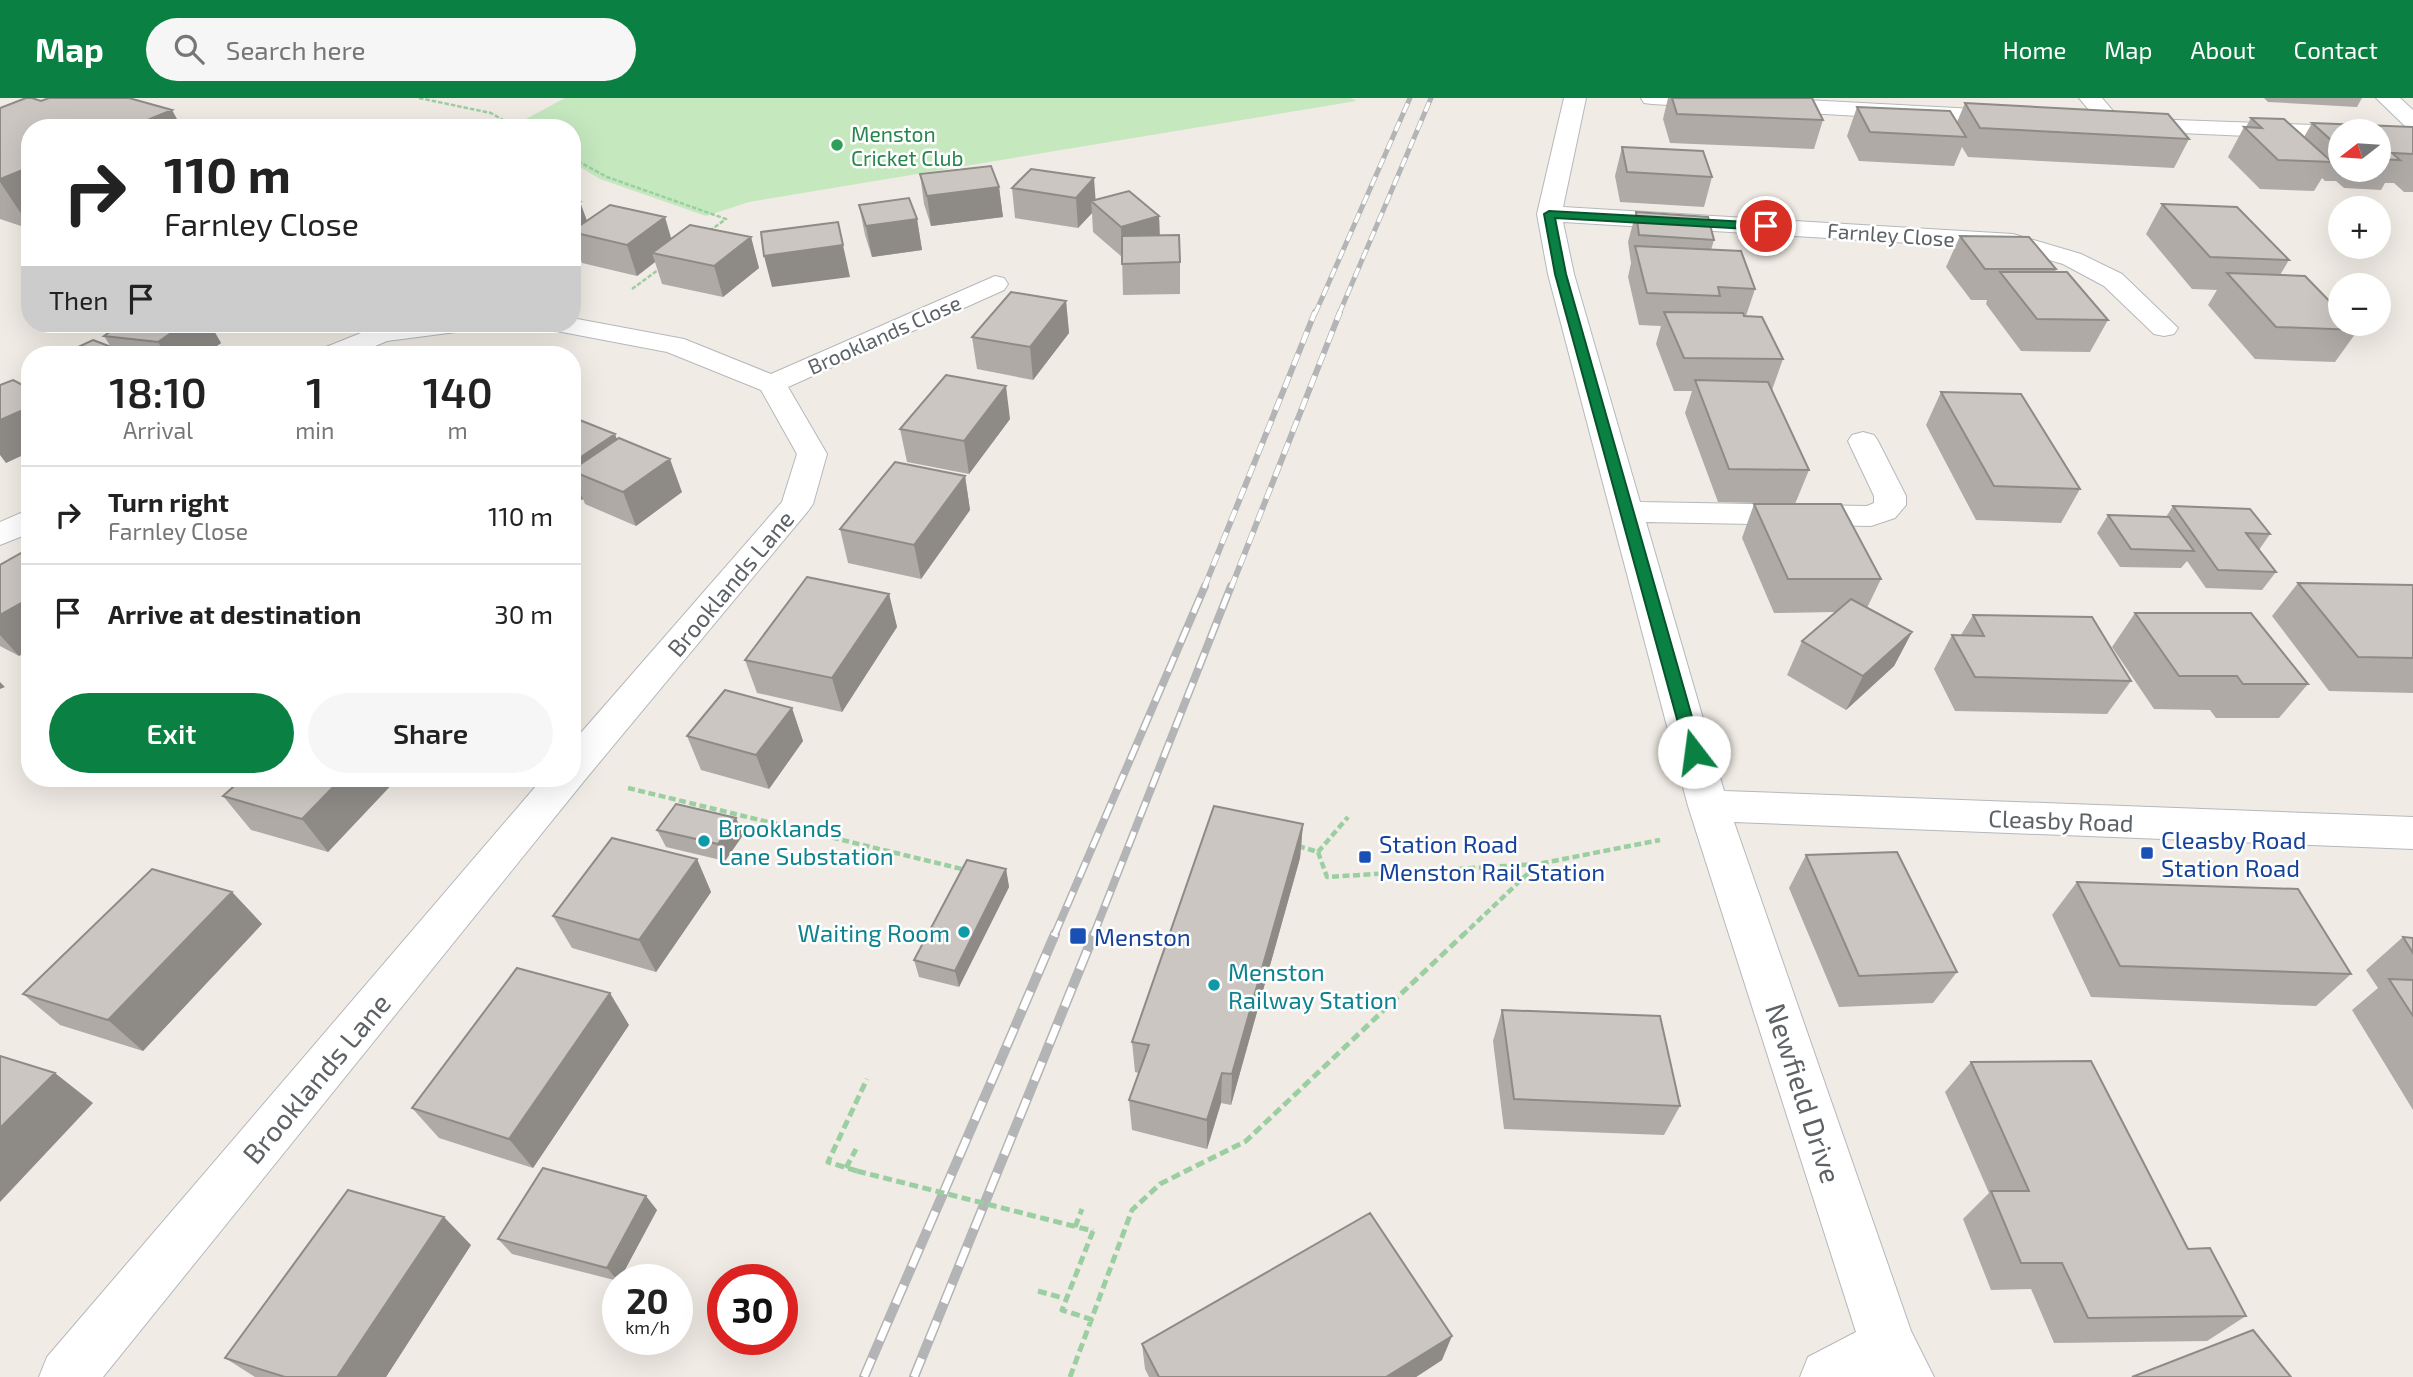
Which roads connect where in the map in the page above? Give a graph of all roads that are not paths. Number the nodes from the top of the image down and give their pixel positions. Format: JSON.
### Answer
{"nodes":[{"id":1,"x":1575,"y":98,"type":"edge"},
{"id":2,"x":1652,"y":98,"type":"edge"},
{"id":3,"x":2090,"y":98,"type":"edge"},
{"id":4,"x":2387,"y":98,"type":"edge"},
{"id":5,"x":2031,"y":119,"type":"edge"},
{"id":6,"x":2085,"y":121,"type":"edge"},
{"id":7,"x":2112,"y":123,"type":"junction"},
{"id":8,"x":2409,"y":131,"type":"edge"},
{"id":9,"x":2328,"y":132,"type":"edge"},
{"id":10,"x":1549,"y":214,"type":"junction"},
{"id":11,"x":995,"y":284,"type":"dead end"},
{"id":12,"x":581,"y":328,"type":"edge"},
{"id":13,"x":2164,"y":328,"type":"dead end"},
{"id":14,"x":372,"y":333,"type":"edge"},
{"id":15,"x":348,"y":346,"type":"edge"},
{"id":16,"x":772,"y":384,"type":"junction"},
{"id":17,"x":1863,"y":441,"type":"dead end"},
{"id":18,"x":1627,"y":512,"type":"junction"},
{"id":19,"x":21,"y":524,"type":"edge"},
{"id":20,"x":0,"y":535,"type":"edge"},
{"id":21,"x":581,"y":758,"type":"edge"},
{"id":22,"x":558,"y":787,"type":"edge"},
{"id":23,"x":1709,"y":806,"type":"junction"},
{"id":24,"x":2413,"y":833,"type":"edge"},
{"id":25,"x":1897,"y":1361,"type":"edge"},
{"id":26,"x":67,"y":1377,"type":"edge"},
{"id":27,"x":1828,"y":1377,"type":"edge"}],
"edges":[{"from":1,"to":10,"type":"street"},
{"from":2,"to":5,"type":"street"},
{"from":3,"to":7,"type":"street"},
{"from":4,"to":8,"type":"street"},
{"from":6,"to":7,"type":"street"},
{"from":7,"to":9,"type":"street"},
{"from":10,"to":13,"type":"street","name":"Farnley Close"},
{"from":10,"to":18,"type":"street","name":"Newfield Drive"},
{"from":11,"to":16,"type":"street","name":"Brooklands Close"},
{"from":12,"to":16,"type":"street"},
{"from":14,"to":15,"type":"street"},
{"from":16,"to":21,"type":"street","name":"Brooklands Lane"},
{"from":17,"to":18,"type":"street"},
{"from":18,"to":23,"type":"street","name":"Newfield Drive"},
{"from":19,"to":20,"type":"street"},
{"from":22,"to":26,"type":"street","name":"Brooklands Lane"},
{"from":23,"to":24,"type":"street","name":"Cleasby Road"},
{"from":23,"to":25,"type":"street","name":"Newfield Drive"},
{"from":25,"to":27,"type":"street"}]}
